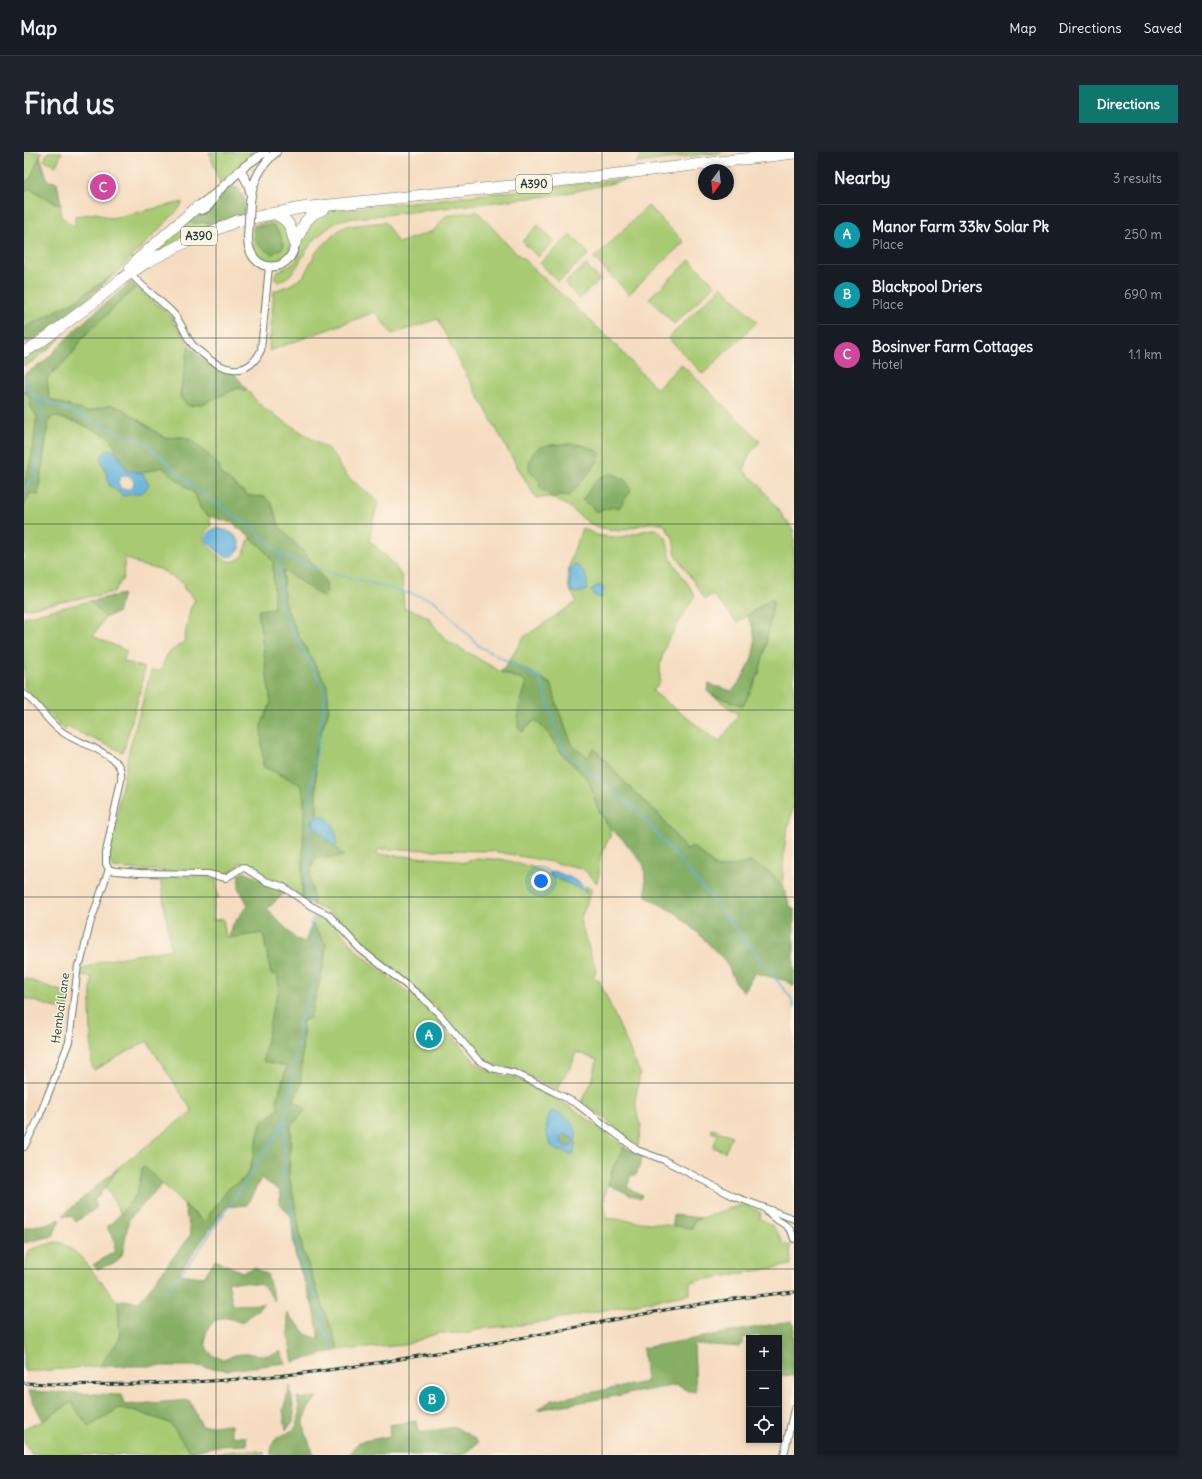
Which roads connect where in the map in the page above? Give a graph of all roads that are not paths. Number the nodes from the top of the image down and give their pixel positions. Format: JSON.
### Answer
{"nodes":[{"id":1,"x":265,"y":152,"type":"edge"},
{"id":2,"x":276,"y":152,"type":"edge"},
{"id":3,"x":794,"y":153,"type":"edge"},
{"id":4,"x":241,"y":171,"type":"junction"},
{"id":5,"x":253,"y":182,"type":"junction"},
{"id":6,"x":331,"y":205,"type":"junction"},
{"id":7,"x":197,"y":207,"type":"joint"},
{"id":8,"x":273,"y":213,"type":"junction"},
{"id":9,"x":295,"y":243,"type":"junction"},
{"id":10,"x":269,"y":266,"type":"junction"},
{"id":11,"x":130,"y":273,"type":"junction"},
{"id":12,"x":24,"y":352,"type":"edge"},
{"id":13,"x":24,"y":694,"type":"edge"},
{"id":14,"x":109,"y":869,"type":"junction"},
{"id":15,"x":24,"y":1147,"type":"edge"},
{"id":16,"x":765,"y":1208,"type":"junction"},
{"id":17,"x":794,"y":1219,"type":"edge"},
{"id":18,"x":794,"y":1239,"type":"edge"},
{"id":19,"x":794,"y":1409,"type":"edge"},
{"id":20,"x":784,"y":1455,"type":"edge"}],
"edges":[{"from":1,"to":4,"type":"street"},
{"from":2,"to":5,"type":"street"},
{"from":3,"to":6,"type":"highway","number":"A390"},
{"from":4,"to":5,"type":"street"},
{"from":4,"to":7,"type":"street"},
{"from":5,"to":10,"type":"street","bridge":true},
{"from":6,"to":8,"type":"highway","number":"A390"},
{"from":6,"to":9,"type":"highway"},
{"from":7,"to":11,"type":"highway"},
{"from":8,"to":9,"type":"highway"},
{"from":8,"to":11,"type":"highway","number":"A390"},
{"from":9,"to":10,"type":"street"},
{"from":10,"to":11,"type":"street"},
{"from":11,"to":12,"type":"highway","number":"A390"},
{"from":13,"to":14,"type":"street"},
{"from":14,"to":15,"type":"street","name":"Hembal Lane"},
{"from":14,"to":16,"type":"street"},
{"from":16,"to":17,"type":"street"},
{"from":16,"to":18,"type":"street"},
{"from":19,"to":20,"type":"street"}]}
